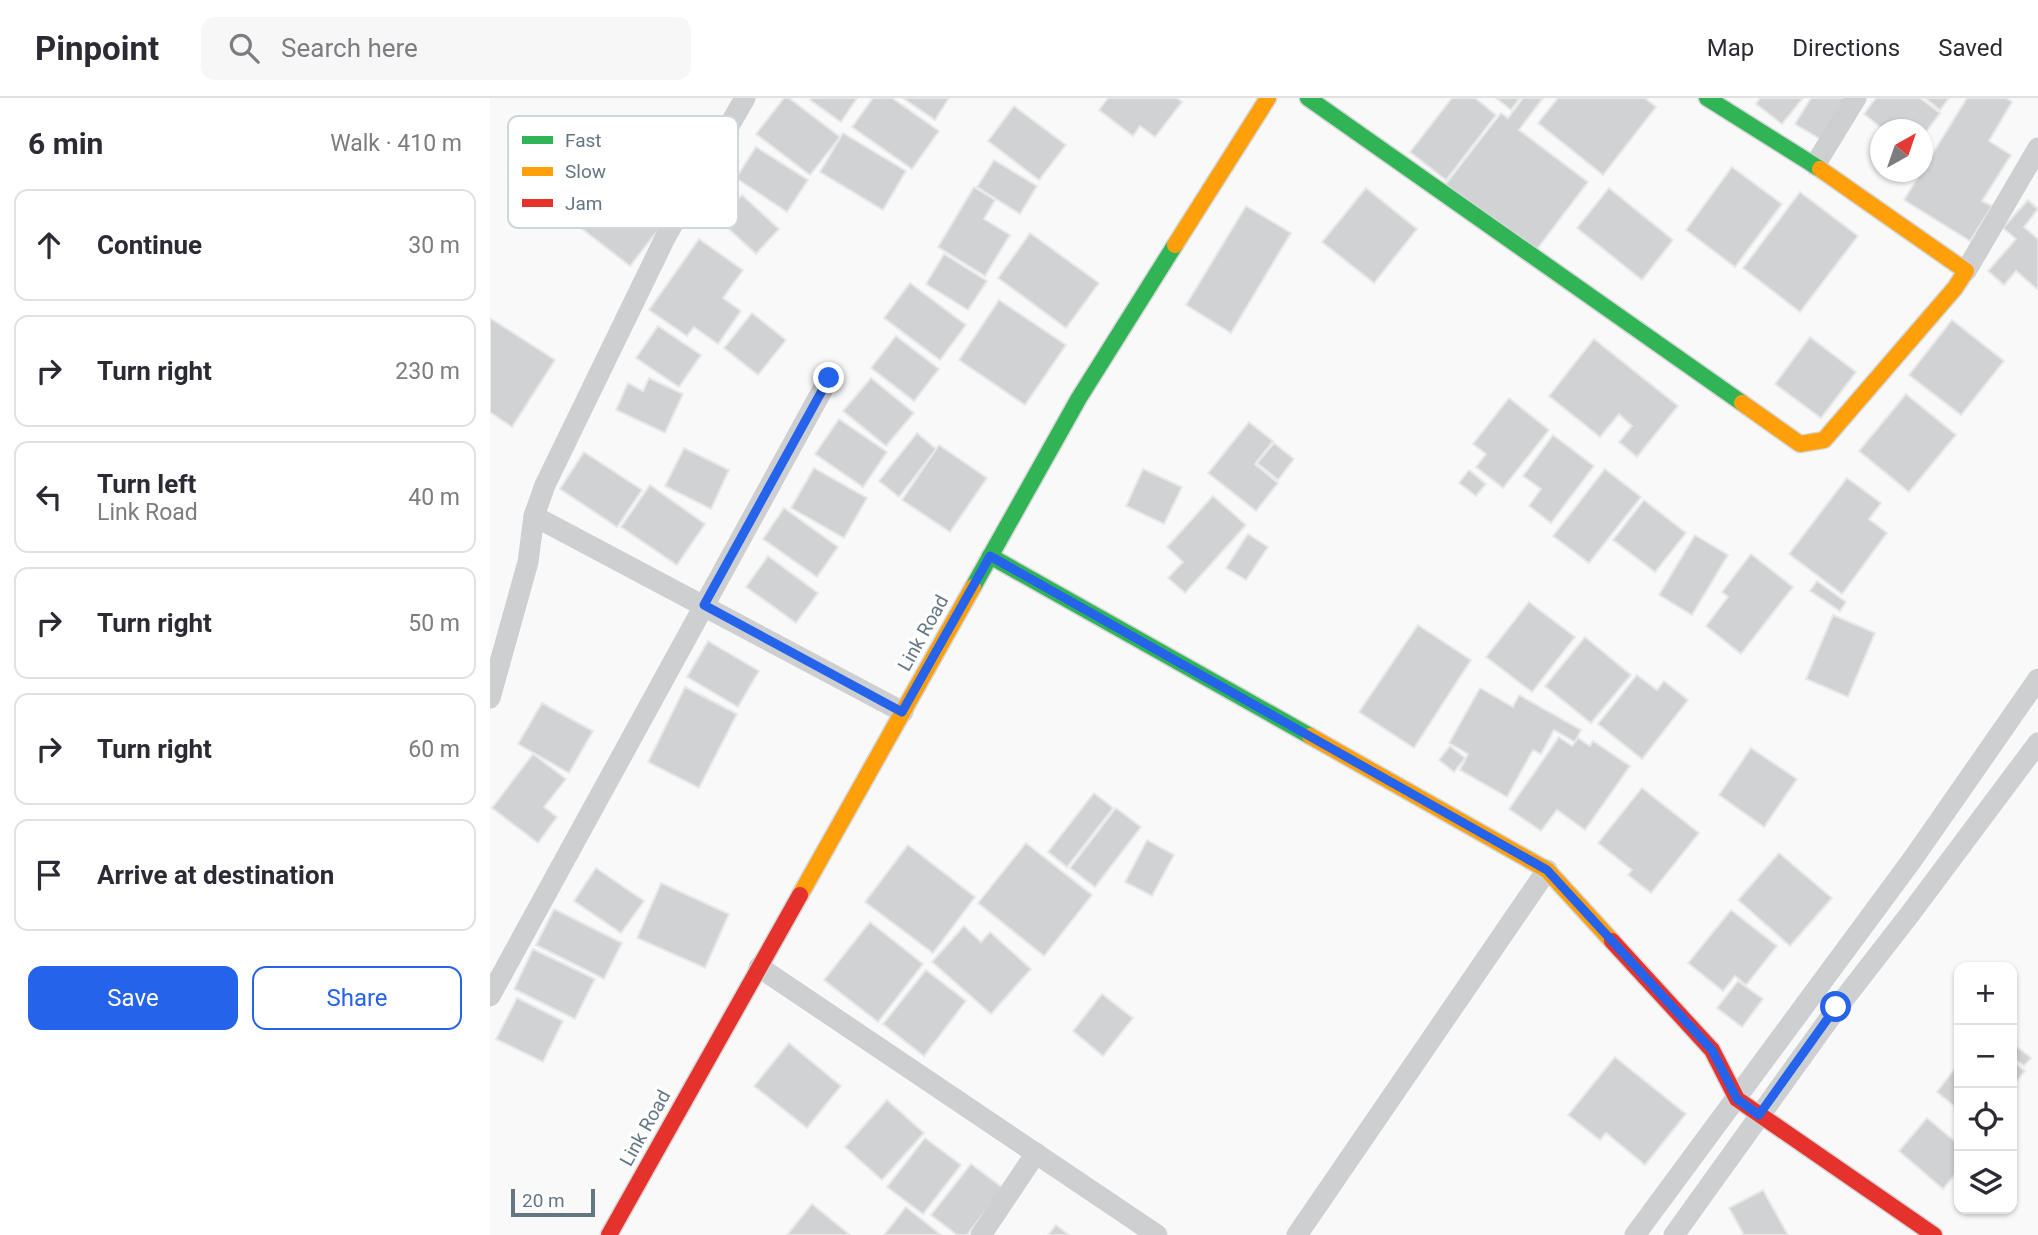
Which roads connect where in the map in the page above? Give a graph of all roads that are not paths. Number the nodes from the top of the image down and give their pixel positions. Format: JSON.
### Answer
{"nodes":[{"id":1,"x":745,"y":98,"type":"edge"},
{"id":2,"x":1268,"y":98,"type":"edge"},
{"id":3,"x":1308,"y":98,"type":"edge"},
{"id":4,"x":1707,"y":98,"type":"edge"},
{"id":5,"x":1856,"y":98,"type":"edge"},
{"id":6,"x":735,"y":116,"type":"edge"},
{"id":7,"x":2038,"y":148,"type":"edge"},
{"id":8,"x":1815,"y":165,"type":"junction"},
{"id":9,"x":671,"y":228,"type":"edge"},
{"id":10,"x":1966,"y":271,"type":"junction"},
{"id":11,"x":829,"y":378,"type":"dead end"},
{"id":12,"x":534,"y":516,"type":"junction"},
{"id":13,"x":990,"y":556,"type":"junction"},
{"id":14,"x":704,"y":605,"type":"junction"},
{"id":15,"x":2038,"y":679,"type":"edge"},
{"id":16,"x":490,"y":698,"type":"edge"},
{"id":17,"x":902,"y":712,"type":"junction"},
{"id":18,"x":2038,"y":743,"type":"edge"},
{"id":19,"x":1547,"y":870,"type":"junction"},
{"id":20,"x":759,"y":967,"type":"junction"},
{"id":21,"x":490,"y":996,"type":"edge"},
{"id":22,"x":1737,"y":1099,"type":"junction"},
{"id":23,"x":1759,"y":1115,"type":"junction"},
{"id":24,"x":1036,"y":1153,"type":"junction"},
{"id":25,"x":609,"y":1235,"type":"edge"},
{"id":26,"x":981,"y":1235,"type":"edge"},
{"id":27,"x":1157,"y":1235,"type":"edge"},
{"id":28,"x":1297,"y":1235,"type":"edge"},
{"id":29,"x":1635,"y":1235,"type":"edge"},
{"id":30,"x":1674,"y":1235,"type":"edge"},
{"id":31,"x":1934,"y":1235,"type":"edge"}],
"edges":[{"from":1,"to":6,"type":"street"},
{"from":2,"to":13,"type":"street","name":"Link Road"},
{"from":3,"to":10,"type":"street"},
{"from":4,"to":8,"type":"street"},
{"from":5,"to":8,"type":"street"},
{"from":7,"to":10,"type":"street"},
{"from":8,"to":10,"type":"street"},
{"from":9,"to":12,"type":"street"},
{"from":11,"to":14,"type":"street"},
{"from":12,"to":14,"type":"street"},
{"from":12,"to":16,"type":"street"},
{"from":13,"to":17,"type":"street","name":"Link Road"},
{"from":13,"to":19,"type":"street"},
{"from":14,"to":17,"type":"street"},
{"from":14,"to":21,"type":"street"},
{"from":15,"to":22,"type":"street"},
{"from":17,"to":20,"type":"street","name":"Link Road"},
{"from":18,"to":23,"type":"street"},
{"from":19,"to":22,"type":"street"},
{"from":19,"to":28,"type":"street"},
{"from":20,"to":24,"type":"street"},
{"from":20,"to":25,"type":"street","name":"Link Road"},
{"from":22,"to":23,"type":"street"},
{"from":22,"to":29,"type":"street"},
{"from":23,"to":30,"type":"street"},
{"from":23,"to":31,"type":"street"},
{"from":24,"to":26,"type":"street"},
{"from":24,"to":27,"type":"street"}]}
